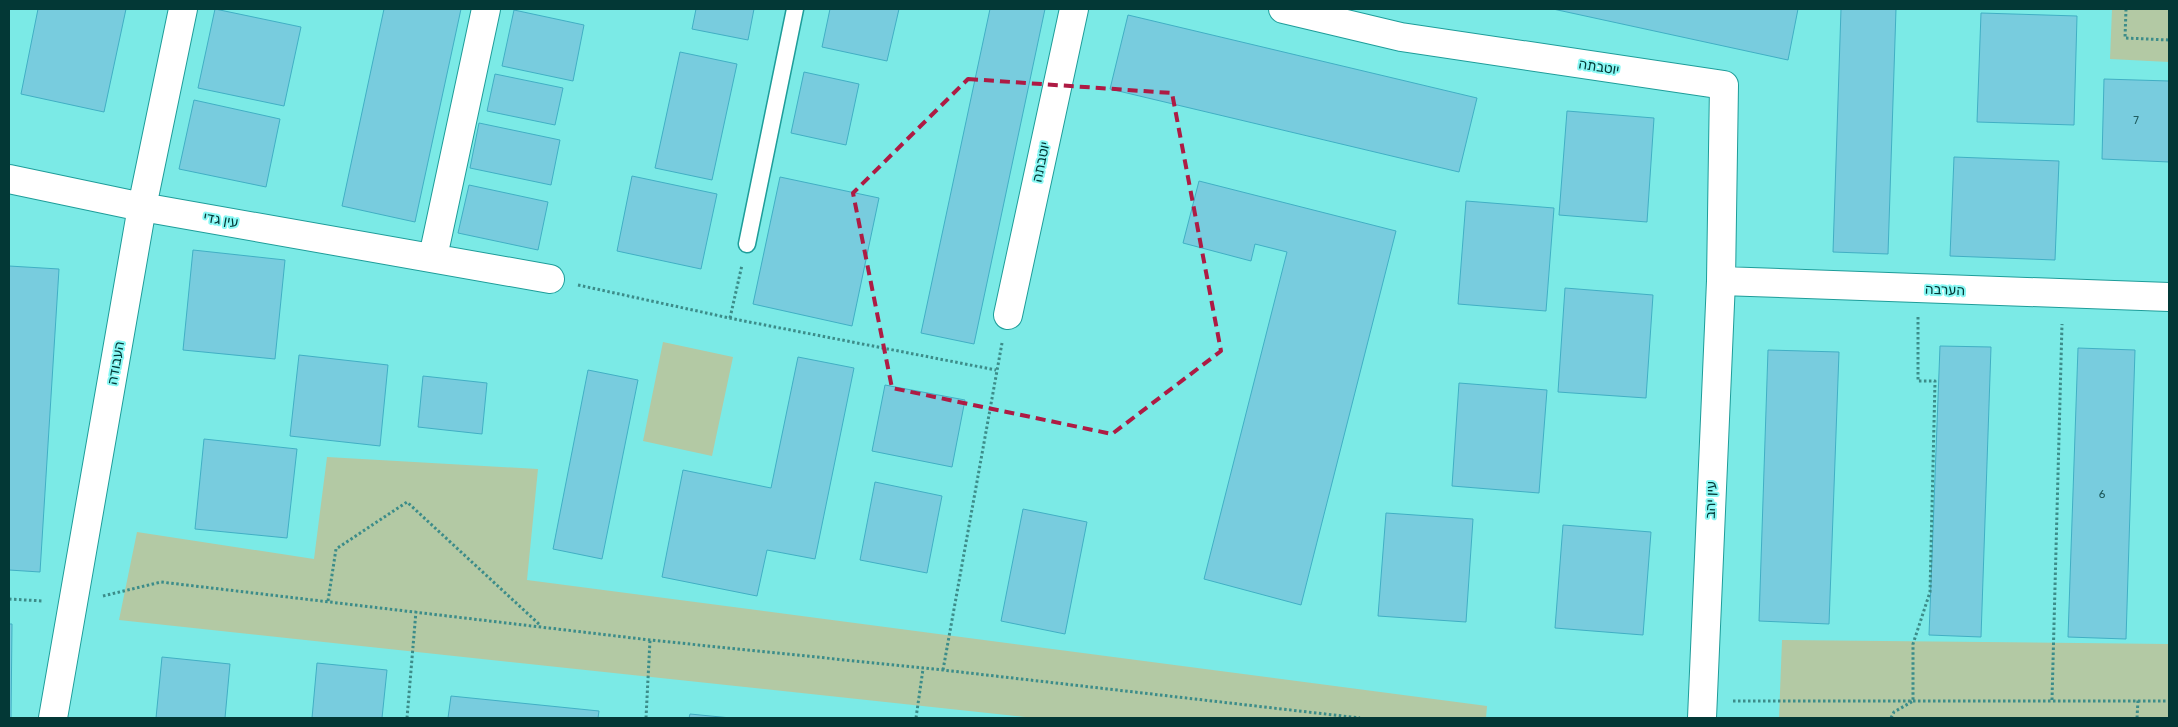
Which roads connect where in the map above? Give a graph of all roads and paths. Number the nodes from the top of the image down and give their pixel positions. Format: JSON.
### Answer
{"nodes":[{"id":1,"x":183,"y":9,"type":"edge"},
{"id":2,"x":486,"y":9,"type":"edge"},
{"id":3,"x":795,"y":9,"type":"edge"},
{"id":4,"x":1074,"y":9,"type":"edge"},
{"id":5,"x":1283,"y":9,"type":"edge"},
{"id":6,"x":2126,"y":9,"type":"edge"},
{"id":7,"x":2169,"y":40,"type":"edge"},
{"id":8,"x":9,"y":179,"type":"edge"},
{"id":9,"x":142,"y":207,"type":"junction"},
{"id":10,"x":747,"y":244,"type":"joint"},
{"id":11,"x":434,"y":257,"type":"junction"},
{"id":12,"x":550,"y":279,"type":"joint"},
{"id":13,"x":1721,"y":281,"type":"junction"},
{"id":14,"x":1918,"y":289,"type":"junction"},
{"id":15,"x":2063,"y":294,"type":"junction"},
{"id":16,"x":2169,"y":297,"type":"edge"},
{"id":17,"x":1008,"y":315,"type":"joint"},
{"id":18,"x":730,"y":318,"type":"junction"},
{"id":19,"x":996,"y":370,"type":"junction"},
{"id":20,"x":9,"y":599,"type":"edge"},
{"id":21,"x":328,"y":601,"type":"junction"},
{"id":22,"x":75,"y":603,"type":"junction"},
{"id":23,"x":416,"y":611,"type":"junction"},
{"id":24,"x":541,"y":625,"type":"junction"},
{"id":25,"x":650,"y":640,"type":"junction"},
{"id":26,"x":923,"y":669,"type":"junction"},
{"id":27,"x":943,"y":670,"type":"junction"},
{"id":28,"x":2052,"y":700,"type":"junction"},
{"id":29,"x":2138,"y":700,"type":"junction"},
{"id":30,"x":1913,"y":701,"type":"junction"},
{"id":31,"x":2169,"y":701,"type":"edge"},
{"id":32,"x":1702,"y":710,"type":"edge"},
{"id":33,"x":54,"y":718,"type":"edge"},
{"id":34,"x":407,"y":718,"type":"edge"},
{"id":35,"x":646,"y":718,"type":"edge"},
{"id":36,"x":916,"y":718,"type":"edge"},
{"id":37,"x":1360,"y":718,"type":"edge"},
{"id":38,"x":1891,"y":718,"type":"edge"},
{"id":39,"x":2137,"y":718,"type":"edge"}],
"edges":[{"from":1,"to":9,"type":"street","name":"העבודה"},
{"from":2,"to":11,"type":"street"},
{"from":3,"to":10,"type":"lane"},
{"from":4,"to":17,"type":"street","name":"יוטבתה"},
{"from":5,"to":13,"type":"street","name":"יוטבתה"},
{"from":6,"to":7,"type":"path"},
{"from":8,"to":9,"type":"street","name":"עין גדי"},
{"from":9,"to":11,"type":"street","name":"עין גדי"},
{"from":9,"to":22,"type":"street","name":"העבודה"},
{"from":10,"to":18,"type":"path"},
{"from":11,"to":12,"type":"street","name":"עין גדי"},
{"from":12,"to":18,"type":"path"},
{"from":13,"to":14,"type":"street","name":"הערבה"},
{"from":13,"to":32,"type":"street","name":"עין יהב"},
{"from":14,"to":15,"type":"street","name":"הערבה"},
{"from":14,"to":30,"type":"path"},
{"from":15,"to":16,"type":"street","name":"הערבה"},
{"from":15,"to":28,"type":"path"},
{"from":17,"to":19,"type":"path"},
{"from":18,"to":19,"type":"path"},
{"from":19,"to":27,"type":"path"},
{"from":20,"to":22,"type":"path"},
{"from":21,"to":22,"type":"path"},
{"from":21,"to":23,"type":"path"},
{"from":21,"to":24,"type":"path"},
{"from":22,"to":33,"type":"street","name":"העבודה"},
{"from":23,"to":24,"type":"path"},
{"from":23,"to":34,"type":"path"},
{"from":24,"to":25,"type":"path"},
{"from":25,"to":26,"type":"path"},
{"from":25,"to":35,"type":"path"},
{"from":26,"to":27,"type":"path"},
{"from":26,"to":36,"type":"path"},
{"from":27,"to":37,"type":"path"},
{"from":28,"to":29,"type":"path"},
{"from":28,"to":30,"type":"path"},
{"from":29,"to":31,"type":"path"},
{"from":29,"to":39,"type":"path"},
{"from":30,"to":32,"type":"path"},
{"from":30,"to":38,"type":"path"}]}
